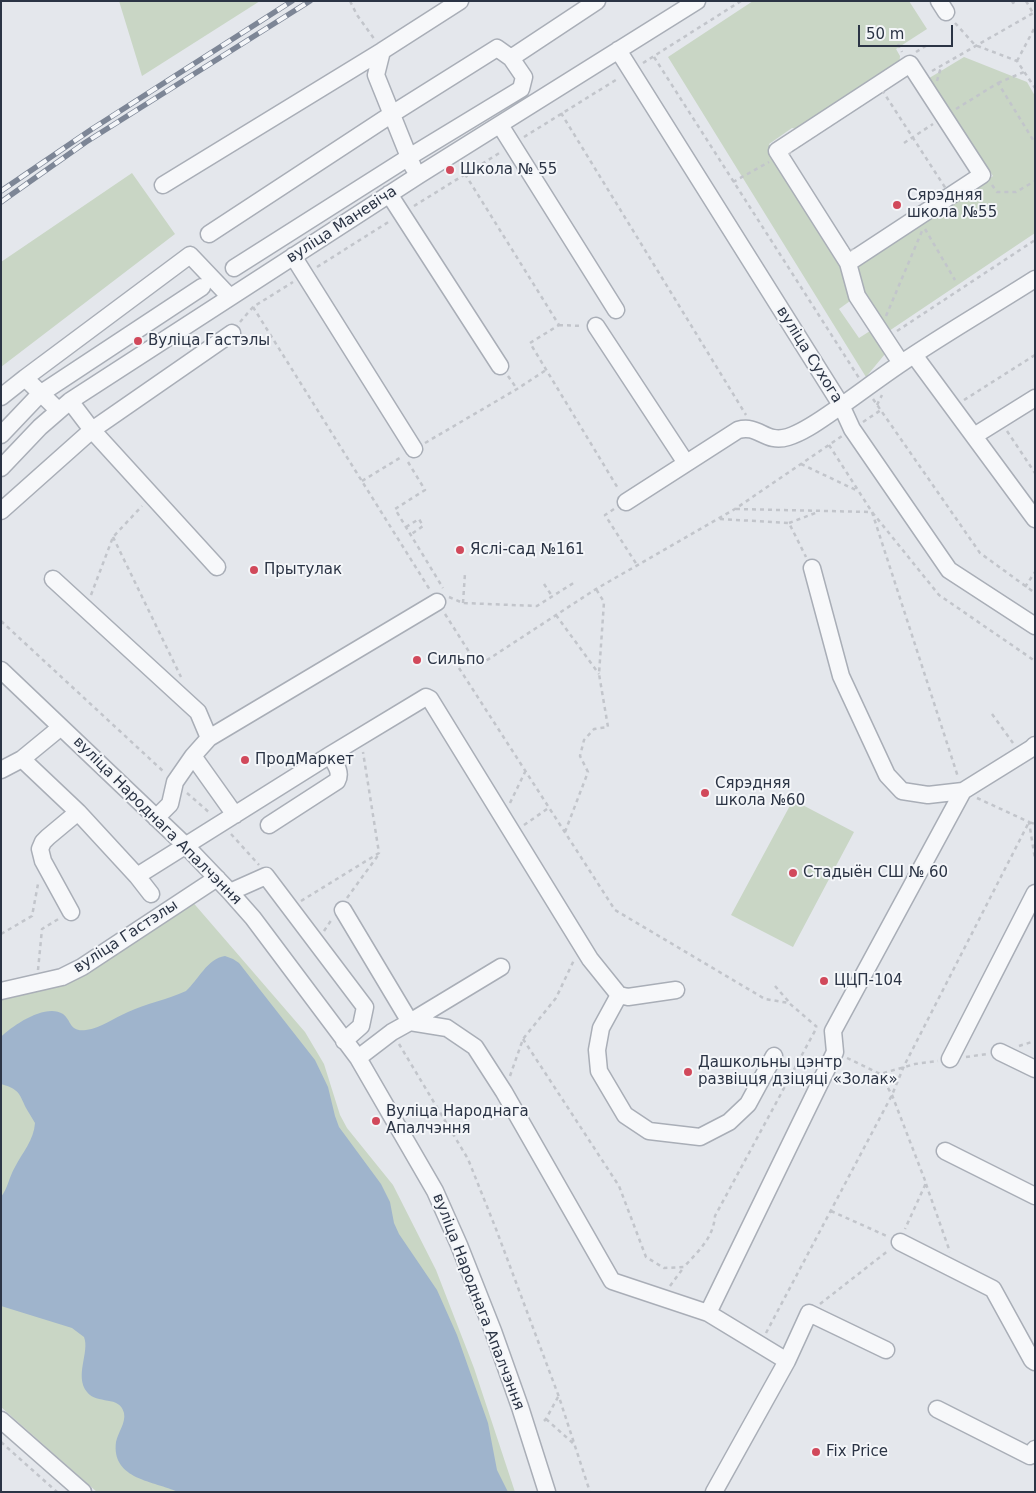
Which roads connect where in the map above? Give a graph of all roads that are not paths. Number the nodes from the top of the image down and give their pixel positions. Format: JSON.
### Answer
{"nodes":[{"id":1,"x":460,"y":1,"type":"edge"},
{"id":2,"x":597,"y":1,"type":"edge"},
{"id":3,"x":697,"y":1,"type":"edge"},
{"id":4,"x":618,"y":50,"type":"junction"},
{"id":5,"x":382,"y":51,"type":"junction"},
{"id":6,"x":511,"y":58,"type":"junction"},
{"id":7,"x":353,"y":68,"type":"junction"},
{"id":8,"x":376,"y":75,"type":"junction"},
{"id":9,"x":392,"y":114,"type":"junction"},
{"id":10,"x":500,"y":125,"type":"junction"},
{"id":11,"x":408,"y":157,"type":"junction"},
{"id":12,"x":419,"y":175,"type":"junction"},
{"id":13,"x":163,"y":185,"type":"dead end"},
{"id":14,"x":389,"y":194,"type":"junction"},
{"id":15,"x":209,"y":234,"type":"dead end"},
{"id":16,"x":293,"y":256,"type":"junction"},
{"id":17,"x":848,"y":262,"type":"junction"},
{"id":18,"x":234,"y":268,"type":"dead end"},
{"id":19,"x":1035,"y":279,"type":"edge"},
{"id":20,"x":202,"y":287,"type":"dead end"},
{"id":21,"x":230,"y":297,"type":"junction"},
{"id":22,"x":616,"y":310,"type":"dead end"},
{"id":23,"x":596,"y":326,"type":"road end"},
{"id":24,"x":232,"y":332,"type":"road end"},
{"id":25,"x":908,"y":359,"type":"junction"},
{"id":26,"x":500,"y":366,"type":"dead end"},
{"id":27,"x":25,"y":378,"type":"junction"},
{"id":28,"x":40,"y":394,"type":"junction"},
{"id":29,"x":1,"y":397,"type":"edge"},
{"id":30,"x":1035,"y":398,"type":"edge"},
{"id":31,"x":64,"y":406,"type":"junction"},
{"id":32,"x":841,"y":406,"type":"junction"},
{"id":33,"x":92,"y":430,"type":"junction"},
{"id":34,"x":1,"y":435,"type":"edge"},
{"id":35,"x":974,"y":436,"type":"junction"},
{"id":36,"x":411,"y":456,"type":"road end"},
{"id":37,"x":686,"y":463,"type":"junction"},
{"id":38,"x":1,"y":468,"type":"edge"},
{"id":39,"x":626,"y":502,"type":"road end"},
{"id":40,"x":1,"y":512,"type":"edge"},
{"id":41,"x":1035,"y":519,"type":"edge"},
{"id":42,"x":217,"y":567,"type":"dead end"},
{"id":43,"x":812,"y":568,"type":"road end"},
{"id":44,"x":53,"y":579,"type":"dead end"},
{"id":45,"x":443,"y":595,"type":"road end"},
{"id":46,"x":1035,"y":626,"type":"edge"},
{"id":47,"x":1,"y":670,"type":"edge"},
{"id":48,"x":61,"y":727,"type":"junction"},
{"id":49,"x":210,"y":738,"type":"junction"},
{"id":50,"x":1031,"y":751,"type":"edge"},
{"id":51,"x":330,"y":755,"type":"junction"},
{"id":52,"x":192,"y":756,"type":"junction"},
{"id":53,"x":22,"y":759,"type":"junction"},
{"id":54,"x":1,"y":770,"type":"edge"},
{"id":55,"x":963,"y":791,"type":"junction"},
{"id":56,"x":78,"y":812,"type":"junction"},
{"id":57,"x":235,"y":815,"type":"junction"},
{"id":58,"x":156,"y":818,"type":"junction"},
{"id":59,"x":269,"y":825,"type":"dead end"},
{"id":60,"x":186,"y":846,"type":"junction"},
{"id":61,"x":137,"y":876,"type":"junction"},
{"id":62,"x":217,"y":878,"type":"junction"},
{"id":63,"x":230,"y":892,"type":"junction"},
{"id":64,"x":1035,"y":893,"type":"edge"},
{"id":65,"x":151,"y":894,"type":"dead end"},
{"id":66,"x":340,"y":910,"type":"road end"},
{"id":67,"x":71,"y":912,"type":"road end"},
{"id":68,"x":501,"y":967,"type":"dead end"},
{"id":69,"x":676,"y":990,"type":"dead end"},
{"id":70,"x":1,"y":991,"type":"edge"},
{"id":71,"x":619,"y":995,"type":"junction"},
{"id":72,"x":410,"y":1022,"type":"junction"},
{"id":73,"x":344,"y":1041,"type":"junction"},
{"id":74,"x":1000,"y":1052,"type":"road end"},
{"id":75,"x":774,"y":1056,"type":"dead end"},
{"id":76,"x":358,"y":1058,"type":"junction"},
{"id":77,"x":950,"y":1059,"type":"road end"},
{"id":78,"x":1035,"y":1070,"type":"edge"},
{"id":79,"x":946,"y":1151,"type":"dead end"},
{"id":80,"x":1035,"y":1196,"type":"edge"},
{"id":81,"x":900,"y":1242,"type":"road end"},
{"id":82,"x":708,"y":1313,"type":"junction"},
{"id":83,"x":886,"y":1350,"type":"dead end"},
{"id":84,"x":1034,"y":1358,"type":"edge"},
{"id":85,"x":787,"y":1361,"type":"junction"},
{"id":86,"x":937,"y":1410,"type":"dead end"},
{"id":87,"x":3,"y":1428,"type":"edge"},
{"id":88,"x":1035,"y":1449,"type":"edge"},
{"id":89,"x":83,"y":1492,"type":"edge"},
{"id":90,"x":547,"y":1492,"type":"edge"},
{"id":91,"x":714,"y":1492,"type":"edge"}],
"edges":[{"from":1,"to":5,"type":"street"},
{"from":2,"to":6,"type":"street"},
{"from":3,"to":4,"type":"street","name":"вуліца Маневіча"},
{"from":4,"to":10,"type":"street","name":"вуліца Маневіча"},
{"from":4,"to":32,"type":"street","name":"вуліца Сухога"},
{"from":5,"to":7,"type":"street"},
{"from":5,"to":8,"type":"street"},
{"from":6,"to":9,"type":"street"},
{"from":6,"to":11,"type":"street"},
{"from":7,"to":8,"type":"street"},
{"from":7,"to":13,"type":"street"},
{"from":8,"to":9,"type":"street"},
{"from":9,"to":11,"type":"street"},
{"from":9,"to":15,"type":"street"},
{"from":10,"to":12,"type":"street","name":"вуліца Маневіча"},
{"from":10,"to":22,"type":"street"},
{"from":11,"to":12,"type":"street"},
{"from":11,"to":18,"type":"street"},
{"from":12,"to":14,"type":"street","name":"вуліца Маневіча"},
{"from":14,"to":16,"type":"street","name":"вуліца Маневіча"},
{"from":14,"to":26,"type":"street"},
{"from":16,"to":21,"type":"street","name":"вуліца Маневіча"},
{"from":16,"to":36,"type":"street"},
{"from":17,"to":17,"type":"street"},
{"from":17,"to":25,"type":"street"},
{"from":19,"to":25,"type":"street"},
{"from":20,"to":28,"type":"street"},
{"from":21,"to":27,"type":"street"},
{"from":21,"to":31,"type":"street","name":"вуліца Маневіча"},
{"from":23,"to":37,"type":"street"},
{"from":24,"to":33,"type":"street"},
{"from":25,"to":32,"type":"street"},
{"from":25,"to":35,"type":"street"},
{"from":27,"to":28,"type":"street"},
{"from":27,"to":29,"type":"street"},
{"from":28,"to":31,"type":"street"},
{"from":28,"to":34,"type":"street"},
{"from":30,"to":35,"type":"street"},
{"from":31,"to":33,"type":"street"},
{"from":31,"to":38,"type":"street","name":"вуліца Маневіча"},
{"from":32,"to":37,"type":"street"},
{"from":32,"to":46,"type":"street","name":"вуліца Сухога"},
{"from":33,"to":40,"type":"street"},
{"from":33,"to":42,"type":"street"},
{"from":35,"to":41,"type":"street"},
{"from":37,"to":39,"type":"street"},
{"from":43,"to":55,"type":"street"},
{"from":44,"to":49,"type":"street"},
{"from":45,"to":49,"type":"street"},
{"from":47,"to":48,"type":"street","name":"вуліца Народнага Апалчэння"},
{"from":48,"to":53,"type":"street"},
{"from":48,"to":58,"type":"street","name":"вуліца Народнага Апалчэння"},
{"from":49,"to":52,"type":"street"},
{"from":50,"to":55,"type":"street"},
{"from":51,"to":57,"type":"street"},
{"from":51,"to":59,"type":"street"},
{"from":51,"to":71,"type":"street"},
{"from":52,"to":57,"type":"street"},
{"from":52,"to":58,"type":"street"},
{"from":53,"to":54,"type":"street"},
{"from":53,"to":56,"type":"street"},
{"from":55,"to":82,"type":"street"},
{"from":56,"to":61,"type":"street"},
{"from":56,"to":67,"type":"street"},
{"from":57,"to":60,"type":"street"},
{"from":58,"to":60,"type":"street","name":"вуліца Народнага Апалчэння"},
{"from":60,"to":61,"type":"street"},
{"from":60,"to":62,"type":"street","name":"вуліца Народнага Апалчэння"},
{"from":61,"to":65,"type":"street"},
{"from":62,"to":63,"type":"street","name":"вуліца Народнага Апалчэння"},
{"from":62,"to":70,"type":"street","name":"вуліца Гастэлы"},
{"from":63,"to":73,"type":"street","name":"вуліца Народнага Апалчэння"},
{"from":63,"to":73,"type":"street"},
{"from":64,"to":77,"type":"street"},
{"from":66,"to":72,"type":"street"},
{"from":68,"to":72,"type":"street"},
{"from":69,"to":71,"type":"street"},
{"from":71,"to":75,"type":"street"},
{"from":72,"to":76,"type":"street"},
{"from":72,"to":82,"type":"street"},
{"from":73,"to":76,"type":"street","name":"вуліца Народнага Апалчэння"},
{"from":74,"to":78,"type":"street"},
{"from":76,"to":90,"type":"street","name":"вуліца Народнага Апалчэння"},
{"from":79,"to":80,"type":"street"},
{"from":81,"to":84,"type":"street"},
{"from":82,"to":85,"type":"street"},
{"from":83,"to":85,"type":"street"},
{"from":85,"to":91,"type":"street"},
{"from":86,"to":88,"type":"street"},
{"from":87,"to":89,"type":"street"}]}
